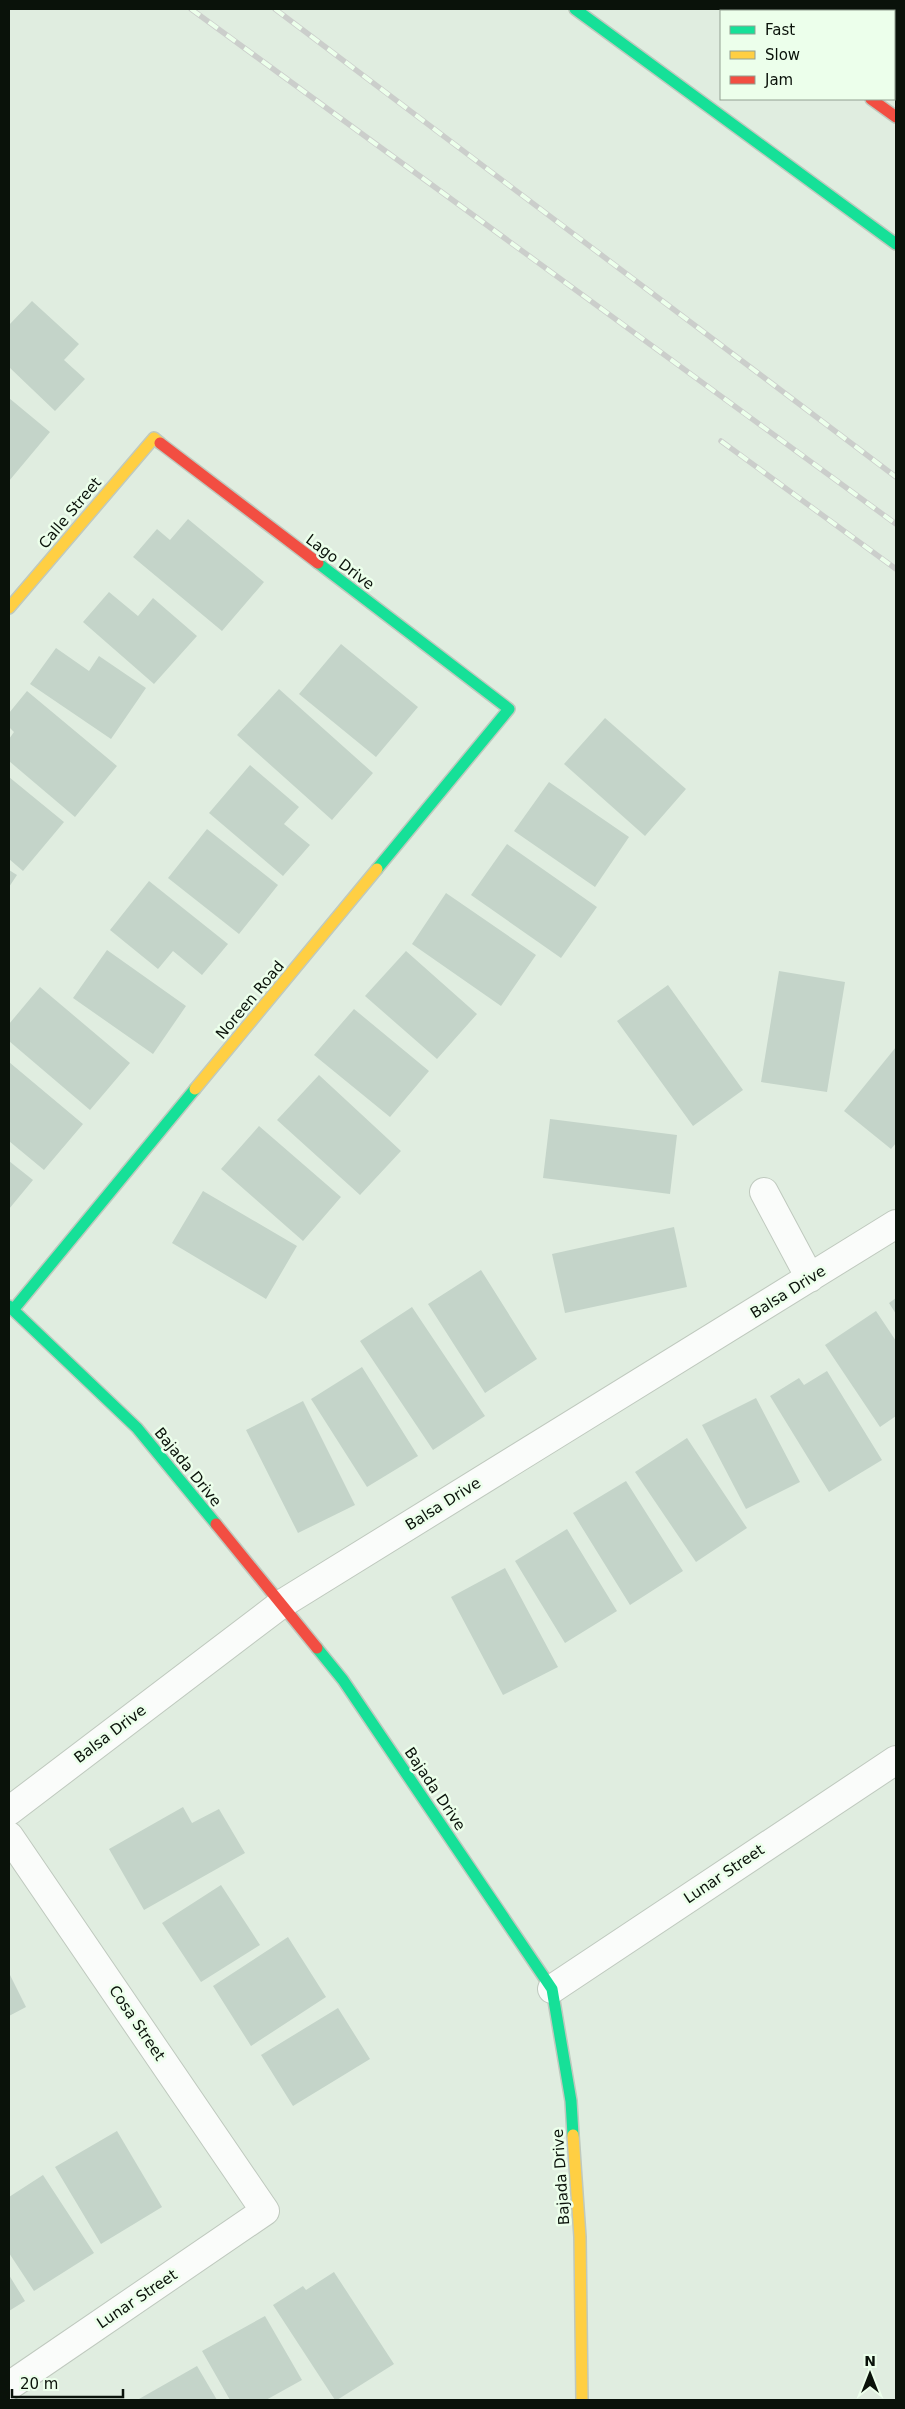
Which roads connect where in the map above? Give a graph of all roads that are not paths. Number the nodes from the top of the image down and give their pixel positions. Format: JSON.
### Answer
{"nodes":[{"id":1,"x":575,"y":9,"type":"edge"},
{"id":2,"x":872,"y":100,"type":"edge"},
{"id":3,"x":896,"y":118,"type":"edge"},
{"id":4,"x":896,"y":244,"type":"edge"},
{"id":5,"x":154,"y":438,"type":"joint"},
{"id":6,"x":9,"y":608,"type":"edge"},
{"id":7,"x":509,"y":709,"type":"joint"},
{"id":8,"x":764,"y":1192,"type":"dead end"},
{"id":9,"x":896,"y":1224,"type":"edge"},
{"id":10,"x":810,"y":1278,"type":"junction"},
{"id":11,"x":11,"y":1308,"type":"edge"},
{"id":12,"x":280,"y":1605,"type":"junction"},
{"id":13,"x":896,"y":1760,"type":"edge"},
{"id":14,"x":9,"y":1811,"type":"edge"},
{"id":15,"x":9,"y":1836,"type":"edge"},
{"id":16,"x":552,"y":1989,"type":"junction"},
{"id":17,"x":265,"y":2212,"type":"joint"},
{"id":18,"x":9,"y":2386,"type":"edge"},
{"id":19,"x":582,"y":2400,"type":"edge"}],
"edges":[{"from":1,"to":4,"type":"street"},
{"from":2,"to":3,"type":"street"},
{"from":5,"to":6,"type":"street","name":"Calle Street"},
{"from":5,"to":7,"type":"street","name":"Lago Drive"},
{"from":7,"to":11,"type":"street","name":"Noreen Road"},
{"from":8,"to":10,"type":"street"},
{"from":9,"to":10,"type":"street","name":"Balsa Drive"},
{"from":10,"to":12,"type":"street","name":"Balsa Drive"},
{"from":11,"to":12,"type":"street","name":"Bajada Drive"},
{"from":12,"to":14,"type":"street","name":"Balsa Drive"},
{"from":12,"to":16,"type":"street","name":"Bajada Drive"},
{"from":13,"to":16,"type":"street","name":"Lunar Street"},
{"from":15,"to":17,"type":"street","name":"Cosa Street"},
{"from":16,"to":19,"type":"street","name":"Bajada Drive"},
{"from":17,"to":18,"type":"street","name":"Lunar Street"}]}
